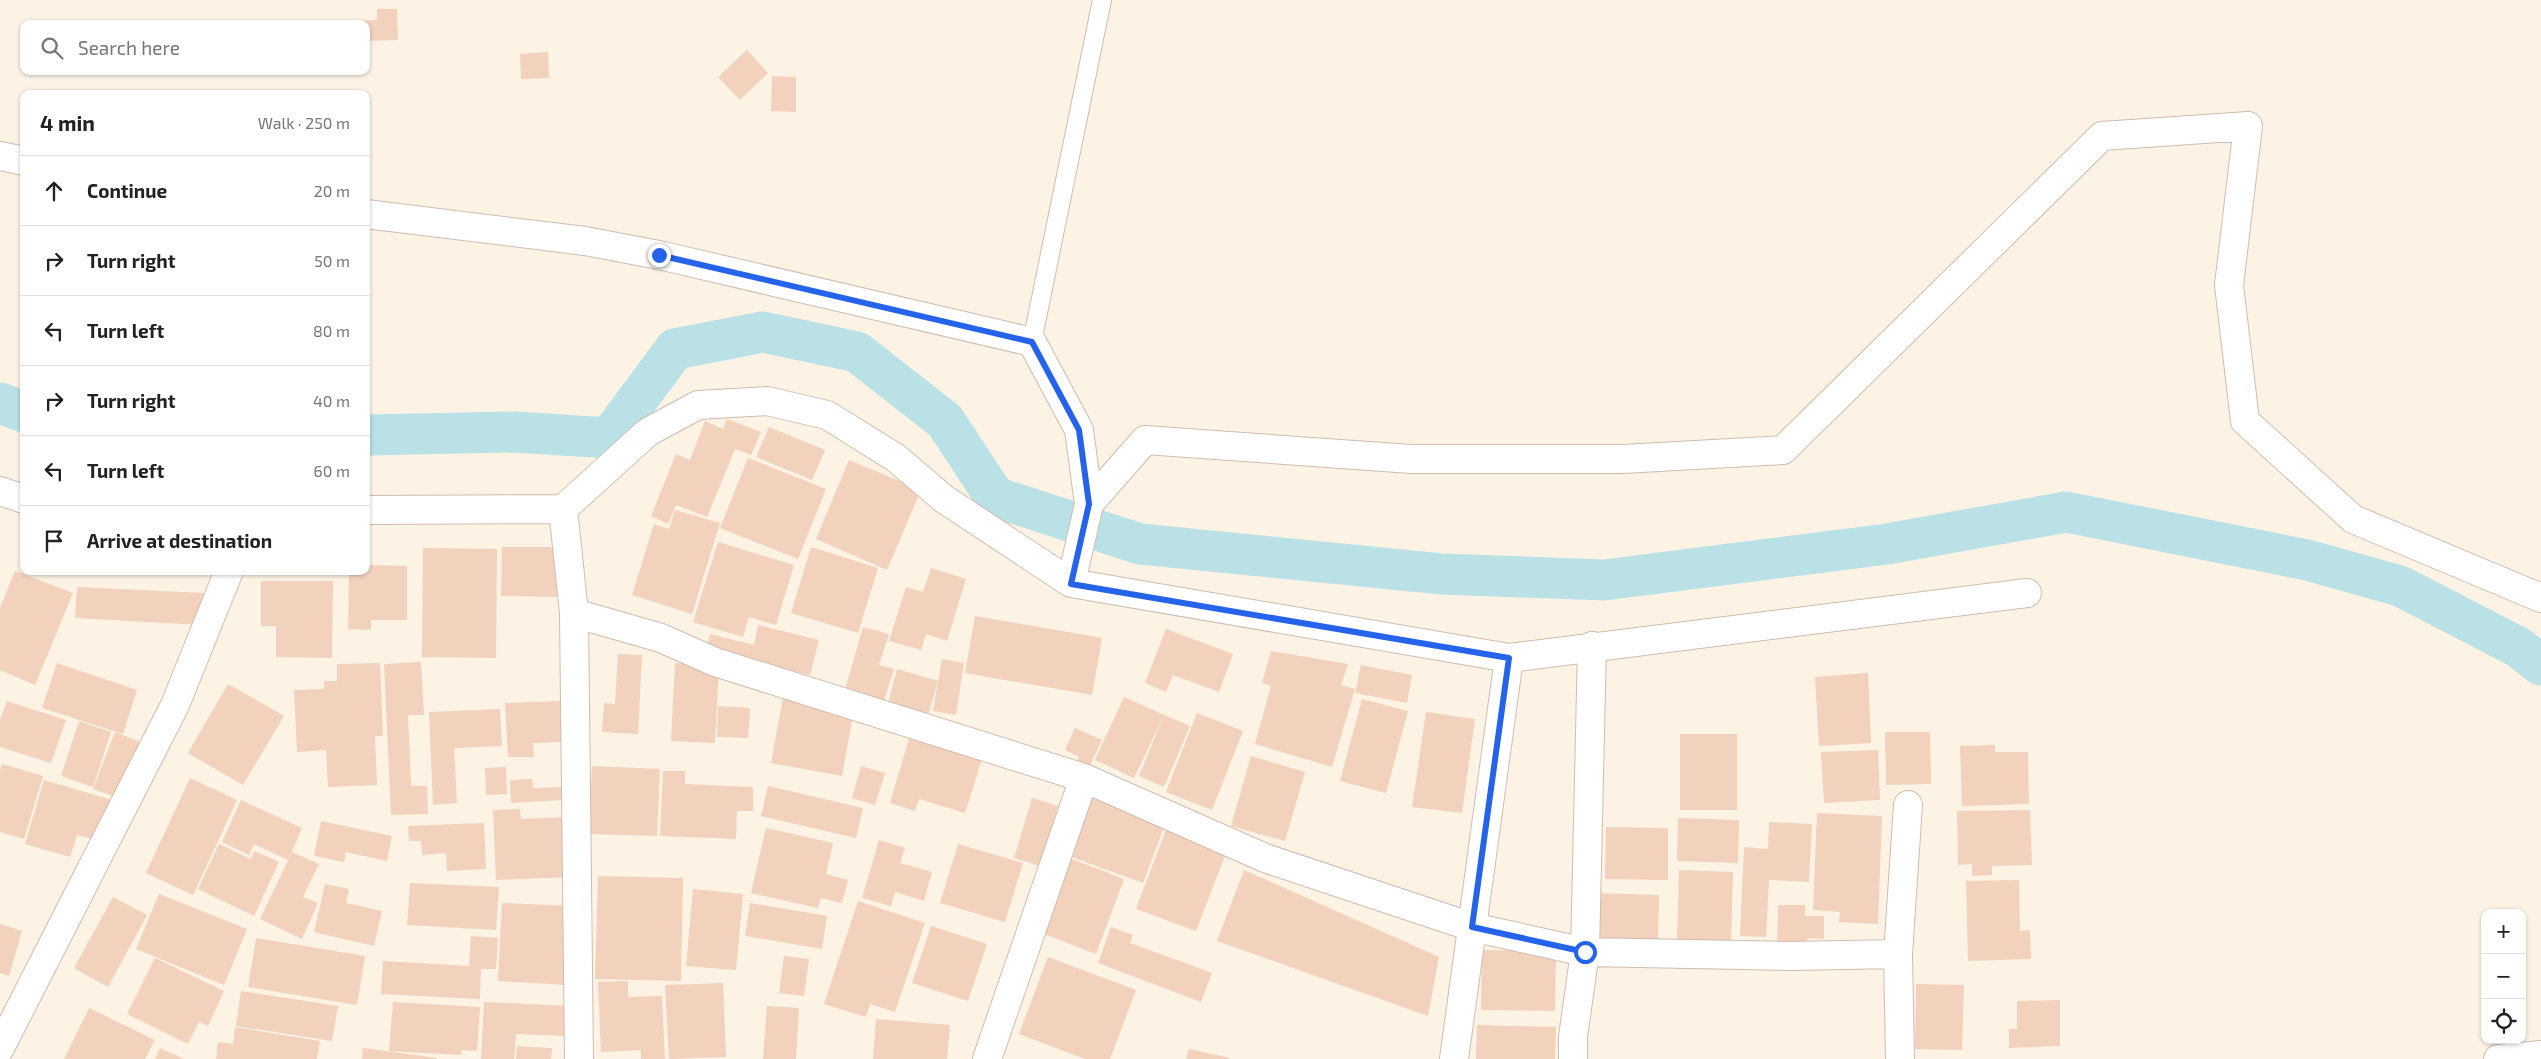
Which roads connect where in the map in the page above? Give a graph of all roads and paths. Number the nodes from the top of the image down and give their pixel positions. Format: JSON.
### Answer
{"nodes":[{"id":1,"x":1102,"y":0,"type":"edge"},
{"id":2,"x":0,"y":156,"type":"edge"},
{"id":3,"x":20,"y":160,"type":"edge"},
{"id":4,"x":370,"y":214,"type":"edge"},
{"id":5,"x":1032,"y":342,"type":"junction"},
{"id":6,"x":0,"y":491,"type":"edge"},
{"id":7,"x":20,"y":498,"type":"edge"},
{"id":8,"x":1089,"y":504,"type":"junction"},
{"id":9,"x":563,"y":509,"type":"junction"},
{"id":10,"x":370,"y":510,"type":"edge"},
{"id":11,"x":227,"y":575,"type":"edge"},
{"id":12,"x":1071,"y":584,"type":"junction"},
{"id":13,"x":2027,"y":593,"type":"dead end"},
{"id":14,"x":2541,"y":598,"type":"edge"},
{"id":15,"x":574,"y":613,"type":"junction"},
{"id":16,"x":1592,"y":646,"type":"junction"},
{"id":17,"x":1509,"y":658,"type":"junction"},
{"id":18,"x":1084,"y":778,"type":"junction"},
{"id":19,"x":1908,"y":805,"type":"dead end"},
{"id":20,"x":1472,"y":927,"type":"junction"},
{"id":21,"x":1585,"y":952,"type":"junction"},
{"id":22,"x":1898,"y":954,"type":"junction"},
{"id":23,"x":0,"y":1048,"type":"edge"},
{"id":24,"x":2541,"y":1055,"type":"edge"},
{"id":25,"x":579,"y":1059,"type":"edge"},
{"id":26,"x":987,"y":1059,"type":"edge"},
{"id":27,"x":1454,"y":1059,"type":"edge"},
{"id":28,"x":1573,"y":1059,"type":"edge"},
{"id":29,"x":1900,"y":1059,"type":"edge"},
{"id":30,"x":2498,"y":1059,"type":"edge"}],
"edges":[{"from":1,"to":5,"type":"lane"},
{"from":2,"to":3,"type":"street"},
{"from":4,"to":5,"type":"street"},
{"from":5,"to":8,"type":"street"},
{"from":6,"to":7,"type":"street"},
{"from":8,"to":12,"type":"street"},
{"from":8,"to":14,"type":"street"},
{"from":9,"to":10,"type":"street"},
{"from":9,"to":12,"type":"street"},
{"from":9,"to":15,"type":"street"},
{"from":11,"to":23,"type":"street"},
{"from":12,"to":17,"type":"street"},
{"from":13,"to":16,"type":"street"},
{"from":15,"to":18,"type":"street"},
{"from":15,"to":25,"type":"street"},
{"from":16,"to":17,"type":"street"},
{"from":16,"to":21,"type":"street"},
{"from":17,"to":20,"type":"street"},
{"from":18,"to":20,"type":"street"},
{"from":18,"to":26,"type":"street"},
{"from":19,"to":22,"type":"street"},
{"from":20,"to":21,"type":"street"},
{"from":20,"to":27,"type":"street"},
{"from":21,"to":22,"type":"street"},
{"from":21,"to":28,"type":"street"},
{"from":22,"to":29,"type":"street"},
{"from":24,"to":30,"type":"street"}]}
